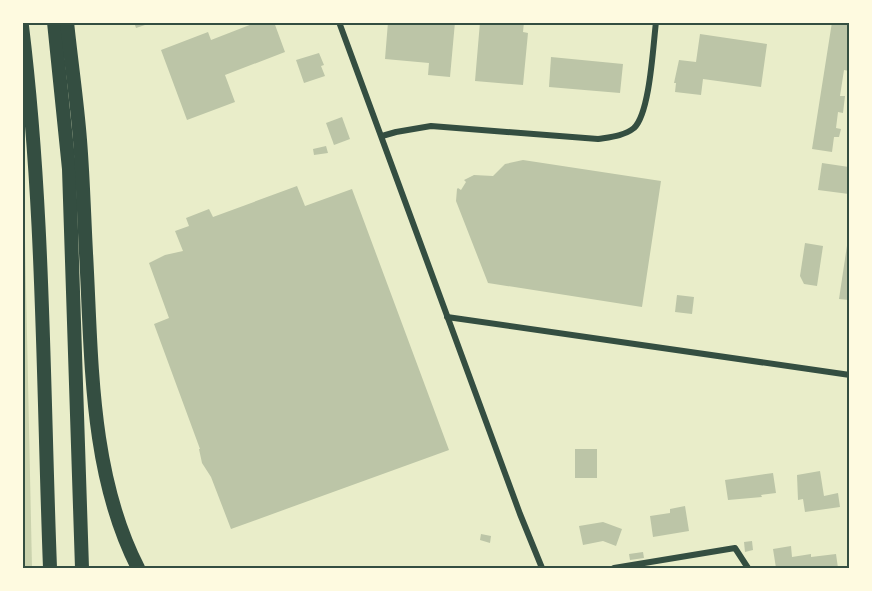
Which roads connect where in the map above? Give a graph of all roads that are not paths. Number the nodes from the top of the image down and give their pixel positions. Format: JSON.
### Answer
{"nodes":[{"id":1,"x":54,"y":22,"type":"edge"},
{"id":2,"x":67,"y":22,"type":"edge"},
{"id":3,"x":339,"y":22,"type":"edge"},
{"id":4,"x":656,"y":22,"type":"edge"},
{"id":5,"x":22,"y":26,"type":"edge"},
{"id":6,"x":382,"y":136,"type":"junction"},
{"id":7,"x":447,"y":317,"type":"junction"},
{"id":8,"x":849,"y":375,"type":"edge"},
{"id":9,"x":50,"y":568,"type":"edge"},
{"id":10,"x":82,"y":568,"type":"edge"},
{"id":11,"x":138,"y":568,"type":"edge"},
{"id":12,"x":542,"y":568,"type":"edge"},
{"id":13,"x":614,"y":568,"type":"edge"},
{"id":14,"x":748,"y":568,"type":"edge"}],
"edges":[{"from":1,"to":10,"type":"highway"},
{"from":2,"to":11,"type":"highway"},
{"from":3,"to":6,"type":"street"},
{"from":4,"to":6,"type":"street"},
{"from":5,"to":9,"type":"highway"},
{"from":6,"to":7,"type":"street"},
{"from":7,"to":8,"type":"street"},
{"from":7,"to":12,"type":"street"},
{"from":13,"to":14,"type":"street"}]}
